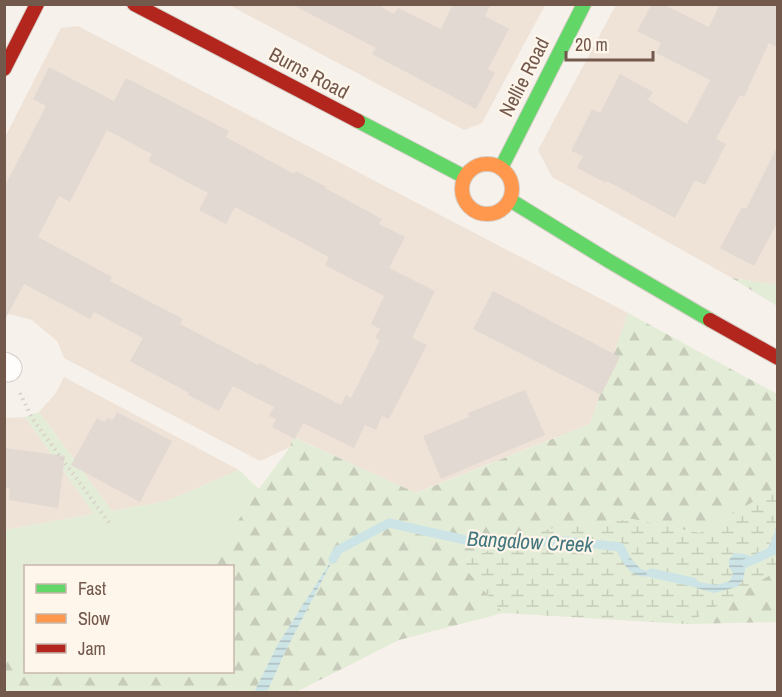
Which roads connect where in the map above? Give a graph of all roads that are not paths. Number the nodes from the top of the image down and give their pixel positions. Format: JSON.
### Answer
{"nodes":[{"id":1,"x":37,"y":4,"type":"edge"},
{"id":2,"x":134,"y":4,"type":"edge"},
{"id":3,"x":584,"y":4,"type":"edge"},
{"id":4,"x":4,"y":69,"type":"edge"},
{"id":5,"x":501,"y":168,"type":"junction"},
{"id":6,"x":465,"y":177,"type":"junction"},
{"id":7,"x":510,"y":200,"type":"junction"},
{"id":8,"x":777,"y":358,"type":"edge"}],
"edges":[{"from":1,"to":4,"type":"street"},
{"from":2,"to":6,"type":"street","name":"Burns Road"},
{"from":3,"to":5,"type":"street","name":"Nellie Road"},
{"from":5,"to":6,"type":"street"},
{"from":5,"to":7,"type":"street"},
{"from":6,"to":7,"type":"street"},
{"from":7,"to":8,"type":"street"}]}
